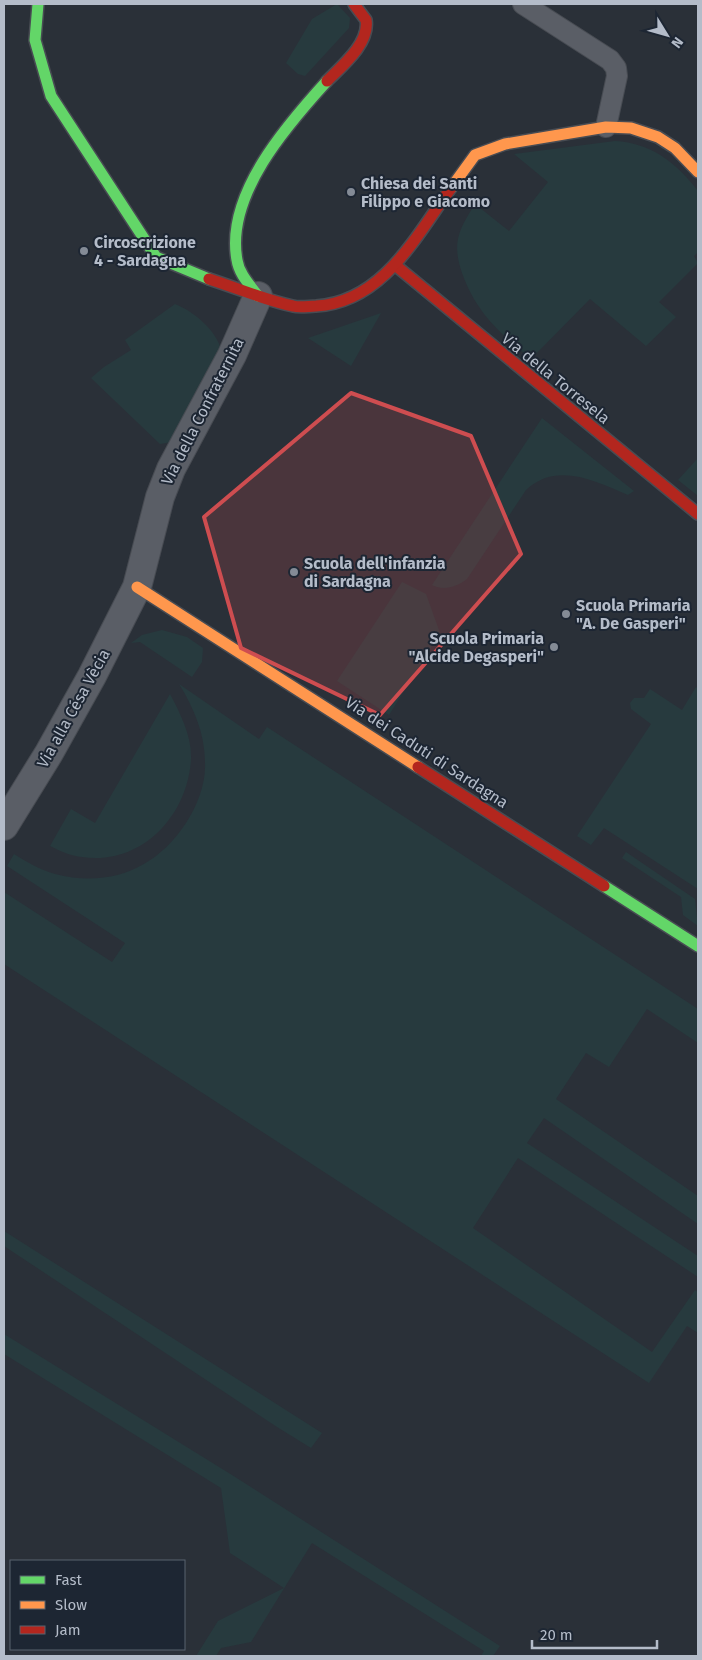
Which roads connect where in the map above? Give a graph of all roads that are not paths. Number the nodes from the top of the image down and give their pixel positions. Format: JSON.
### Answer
{"nodes":[{"id":1,"x":38,"y":4,"type":"edge"},
{"id":2,"x":354,"y":4,"type":"edge"},
{"id":3,"x":523,"y":4,"type":"edge"},
{"id":4,"x":606,"y":127,"type":"junction"},
{"id":5,"x":698,"y":172,"type":"edge"},
{"id":6,"x":395,"y":265,"type":"junction"},
{"id":7,"x":258,"y":296,"type":"junction"},
{"id":8,"x":698,"y":514,"type":"edge"},
{"id":9,"x":137,"y":587,"type":"junction"},
{"id":10,"x":4,"y":826,"type":"edge"},
{"id":11,"x":698,"y":946,"type":"edge"}],
"edges":[{"from":1,"to":7,"type":"street"},
{"from":2,"to":7,"type":"street"},
{"from":3,"to":4,"type":"lane"},
{"from":4,"to":5,"type":"street"},
{"from":4,"to":6,"type":"street"},
{"from":6,"to":7,"type":"street"},
{"from":6,"to":8,"type":"street","name":"Via della Torresela"},
{"from":7,"to":9,"type":"street","name":"Via della Confraternita"},
{"from":9,"to":10,"type":"street","name":"Via alla Césa Vècia"},
{"from":9,"to":11,"type":"street","name":"Via dei Caduti di Sardagna"}]}
